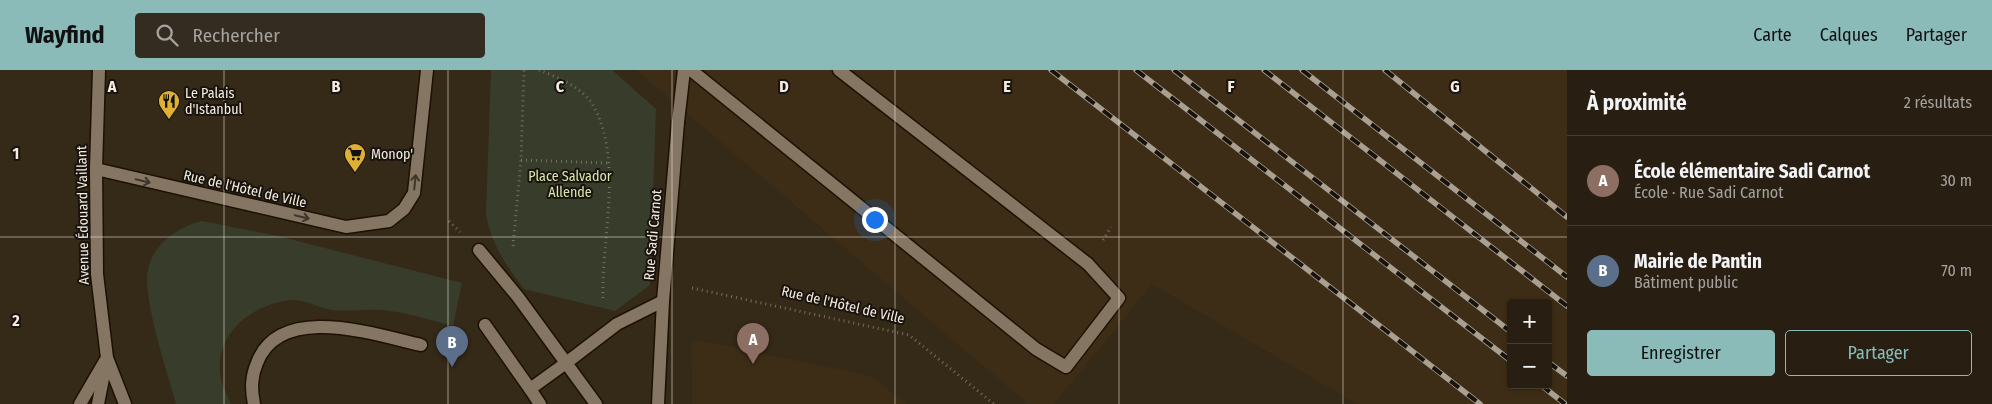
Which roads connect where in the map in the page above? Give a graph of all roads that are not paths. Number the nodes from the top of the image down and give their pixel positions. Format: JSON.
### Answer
{"nodes":[{"id":1,"x":99,"y":70,"type":"edge"},
{"id":2,"x":427,"y":70,"type":"edge"},
{"id":3,"x":684,"y":70,"type":"edge"},
{"id":4,"x":691,"y":70,"type":"edge"},
{"id":5,"x":839,"y":70,"type":"edge"},
{"id":6,"x":96,"y":169,"type":"junction"},
{"id":7,"x":479,"y":250,"type":"dead end"},
{"id":8,"x":663,"y":301,"type":"junction"},
{"id":9,"x":485,"y":325,"type":"dead end"},
{"id":10,"x":421,"y":345,"type":"dead end"},
{"id":11,"x":107,"y":358,"type":"junction"},
{"id":12,"x":566,"y":363,"type":"junction"},
{"id":13,"x":530,"y":389,"type":"junction"},
{"id":14,"x":80,"y":404,"type":"edge"},
{"id":15,"x":98,"y":404,"type":"edge"},
{"id":16,"x":125,"y":404,"type":"edge"},
{"id":17,"x":254,"y":404,"type":"edge"},
{"id":18,"x":540,"y":404,"type":"edge"},
{"id":19,"x":596,"y":404,"type":"edge"},
{"id":20,"x":658,"y":404,"type":"edge"}],
"edges":[{"from":1,"to":6,"type":"street","name":"Avenue Édouard Vaillant"},
{"from":6,"to":2,"type":"street","name":"Rue de l'Hôtel de Ville","one_way":true},
{"from":3,"to":8,"type":"street","name":"Rue Sadi Carnot"},
{"from":4,"to":5,"type":"street"},
{"from":6,"to":11,"type":"street","name":"Avenue Édouard Vaillant"},
{"from":7,"to":12,"type":"street"},
{"from":8,"to":12,"type":"street"},
{"from":8,"to":20,"type":"street","name":"Rue Sadi Carnot"},
{"from":9,"to":13,"type":"street"},
{"from":10,"to":17,"type":"street"},
{"from":11,"to":14,"type":"street"},
{"from":11,"to":15,"type":"street","name":"Avenue Édouard Vaillant"},
{"from":11,"to":16,"type":"street","name":"Avenue Édouard Vaillant"},
{"from":12,"to":13,"type":"street"},
{"from":12,"to":19,"type":"street"},
{"from":13,"to":18,"type":"street"}]}
